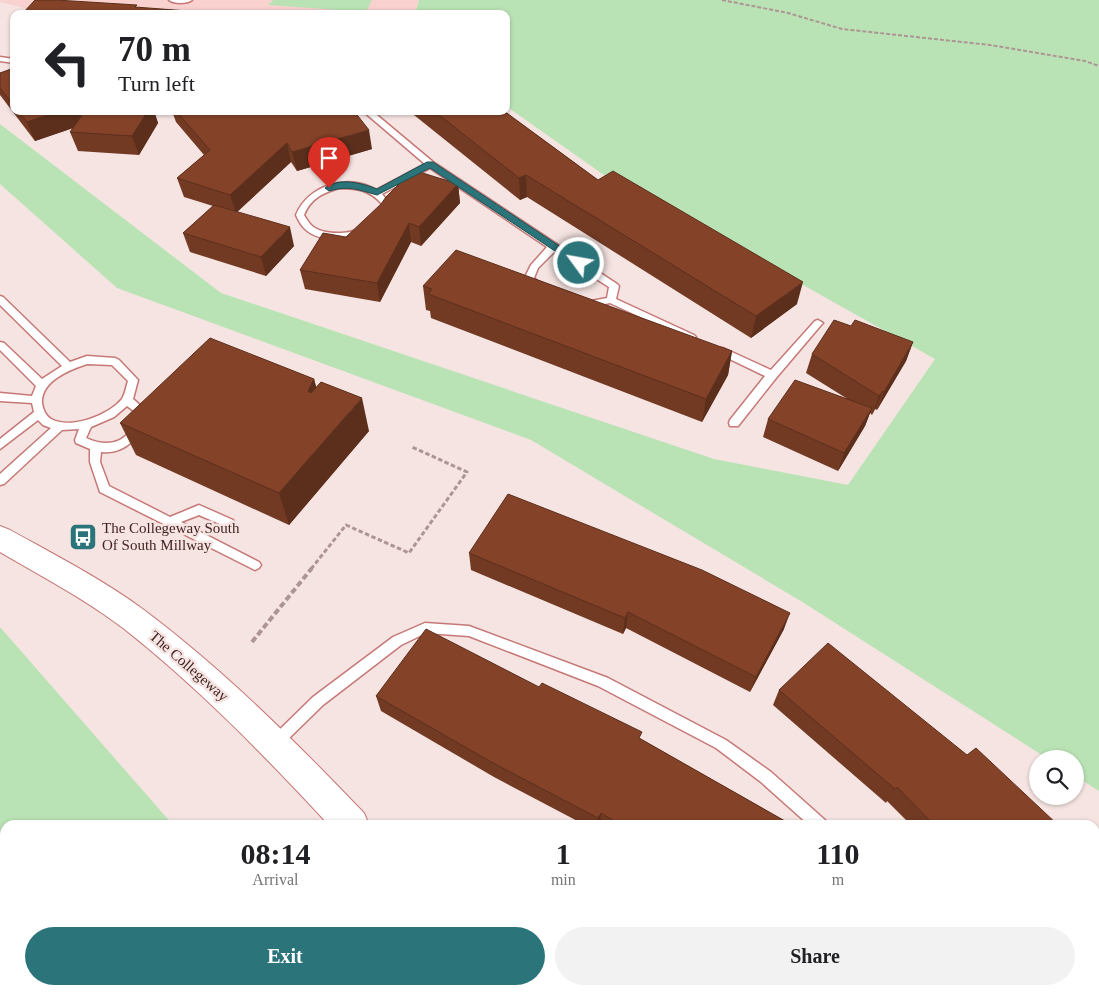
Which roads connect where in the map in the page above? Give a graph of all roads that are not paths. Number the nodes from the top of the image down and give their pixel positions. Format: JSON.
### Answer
{"nodes":[{"id":1,"x":172,"y":0,"type":"edge"},
{"id":2,"x":189,"y":0,"type":"edge"},
{"id":3,"x":372,"y":115,"type":"edge"},
{"id":4,"x":430,"y":164,"type":"junction"},
{"id":5,"x":377,"y":193,"type":"junction"},
{"id":6,"x":553,"y":247,"type":"junction"},
{"id":7,"x":546,"y":290,"type":"edge"},
{"id":8,"x":572,"y":298,"type":"edge"},
{"id":9,"x":0,"y":299,"type":"edge"},
{"id":10,"x":611,"y":300,"type":"junction"},
{"id":11,"x":818,"y":323,"type":"dead end"},
{"id":12,"x":1,"y":345,"type":"edge"},
{"id":13,"x":68,"y":366,"type":"junction"},
{"id":14,"x":772,"y":375,"type":"junction"},
{"id":15,"x":43,"y":386,"type":"junction"},
{"id":16,"x":0,"y":397,"type":"edge"},
{"id":17,"x":36,"y":400,"type":"junction"},
{"id":18,"x":127,"y":400,"type":"junction"},
{"id":19,"x":39,"y":413,"type":"junction"},
{"id":20,"x":734,"y":422,"type":"dead end"},
{"id":21,"x":86,"y":425,"type":"junction"},
{"id":22,"x":60,"y":426,"type":"junction"},
{"id":23,"x":0,"y":445,"type":"edge"},
{"id":24,"x":96,"y":447,"type":"junction"},
{"id":25,"x":0,"y":481,"type":"edge"},
{"id":26,"x":169,"y":522,"type":"junction"},
{"id":27,"x":229,"y":523,"type":"dead end"},
{"id":28,"x":0,"y":538,"type":"edge"},
{"id":29,"x":255,"y":565,"type":"dead end"},
{"id":30,"x":275,"y":743,"type":"junction"},
{"id":31,"x":347,"y":820,"type":"edge"},
{"id":32,"x":814,"y":820,"type":"edge"}],
"edges":[{"from":1,"to":2,"type":"lane"},
{"from":3,"to":4,"type":"lane"},
{"from":4,"to":5,"type":"lane"},
{"from":4,"to":6,"type":"lane"},
{"from":5,"to":5,"type":"lane"},
{"from":6,"to":7,"type":"lane"},
{"from":6,"to":10,"type":"lane"},
{"from":8,"to":10,"type":"lane"},
{"from":9,"to":13,"type":"lane"},
{"from":10,"to":14,"type":"lane"},
{"from":11,"to":14,"type":"lane"},
{"from":12,"to":15,"type":"lane"},
{"from":13,"to":15,"type":"lane"},
{"from":13,"to":18,"type":"lane"},
{"from":14,"to":20,"type":"lane"},
{"from":15,"to":17,"type":"lane"},
{"from":16,"to":17,"type":"lane"},
{"from":17,"to":19,"type":"lane"},
{"from":18,"to":21,"type":"lane"},
{"from":18,"to":24,"type":"lane"},
{"from":19,"to":22,"type":"lane"},
{"from":19,"to":23,"type":"lane"},
{"from":21,"to":22,"type":"lane"},
{"from":21,"to":24,"type":"lane"},
{"from":22,"to":25,"type":"lane"},
{"from":24,"to":26,"type":"lane"},
{"from":26,"to":27,"type":"lane"},
{"from":26,"to":29,"type":"lane"},
{"from":28,"to":30,"type":"street","name":"The Collegeway"},
{"from":30,"to":31,"type":"street","name":"The Collegeway"},
{"from":30,"to":32,"type":"lane"}]}
